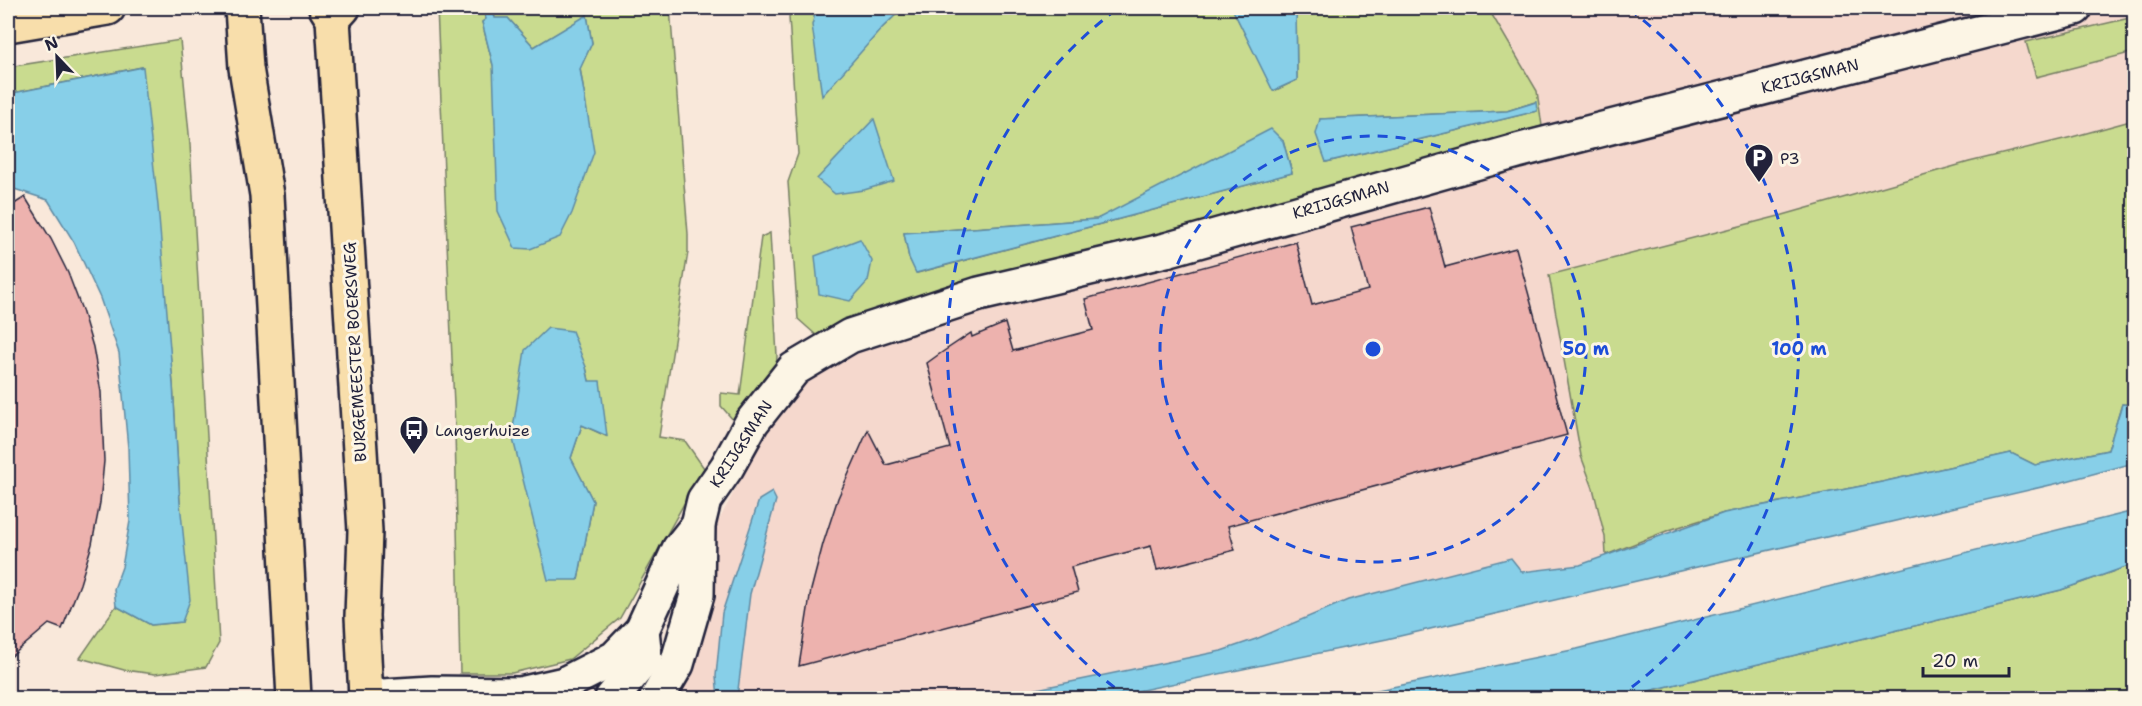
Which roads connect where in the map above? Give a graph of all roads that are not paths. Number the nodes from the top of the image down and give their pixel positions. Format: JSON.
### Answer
{"nodes":[{"id":1,"x":108,"y":8,"type":"edge"},
{"id":2,"x":242,"y":8,"type":"edge"},
{"id":3,"x":2075,"y":8,"type":"edge"},
{"id":4,"x":334,"y":21,"type":"edge"},
{"id":5,"x":8,"y":25,"type":"edge"},
{"id":6,"x":698,"y":525,"type":"junction"},
{"id":7,"x":642,"y":630,"type":"junction"},
{"id":8,"x":366,"y":698,"type":"edge"},
{"id":9,"x":612,"y":698,"type":"edge"},
{"id":10,"x":294,"y":699,"type":"edge"},
{"id":11,"x":597,"y":699,"type":"edge"},
{"id":12,"x":657,"y":699,"type":"edge"}],
"edges":[{"from":1,"to":5,"type":"main road"},
{"from":2,"to":10,"type":"main road"},
{"from":3,"to":6,"type":"street","name":"KRIJGSMAN"},
{"from":4,"to":8,"type":"main road","name":"BURGEMEESTER BOERSWEG"},
{"from":6,"to":7,"type":"street","name":"KRIJGSMAN"},
{"from":6,"to":12,"type":"street","name":"KRIJGSMAN"},
{"from":7,"to":8,"type":"street","name":"KRIJGSMAN"},
{"from":7,"to":9,"type":"street","name":"KRIJGSMAN"},
{"from":9,"to":11,"type":"street","name":"KRIJGSMAN"}]}
